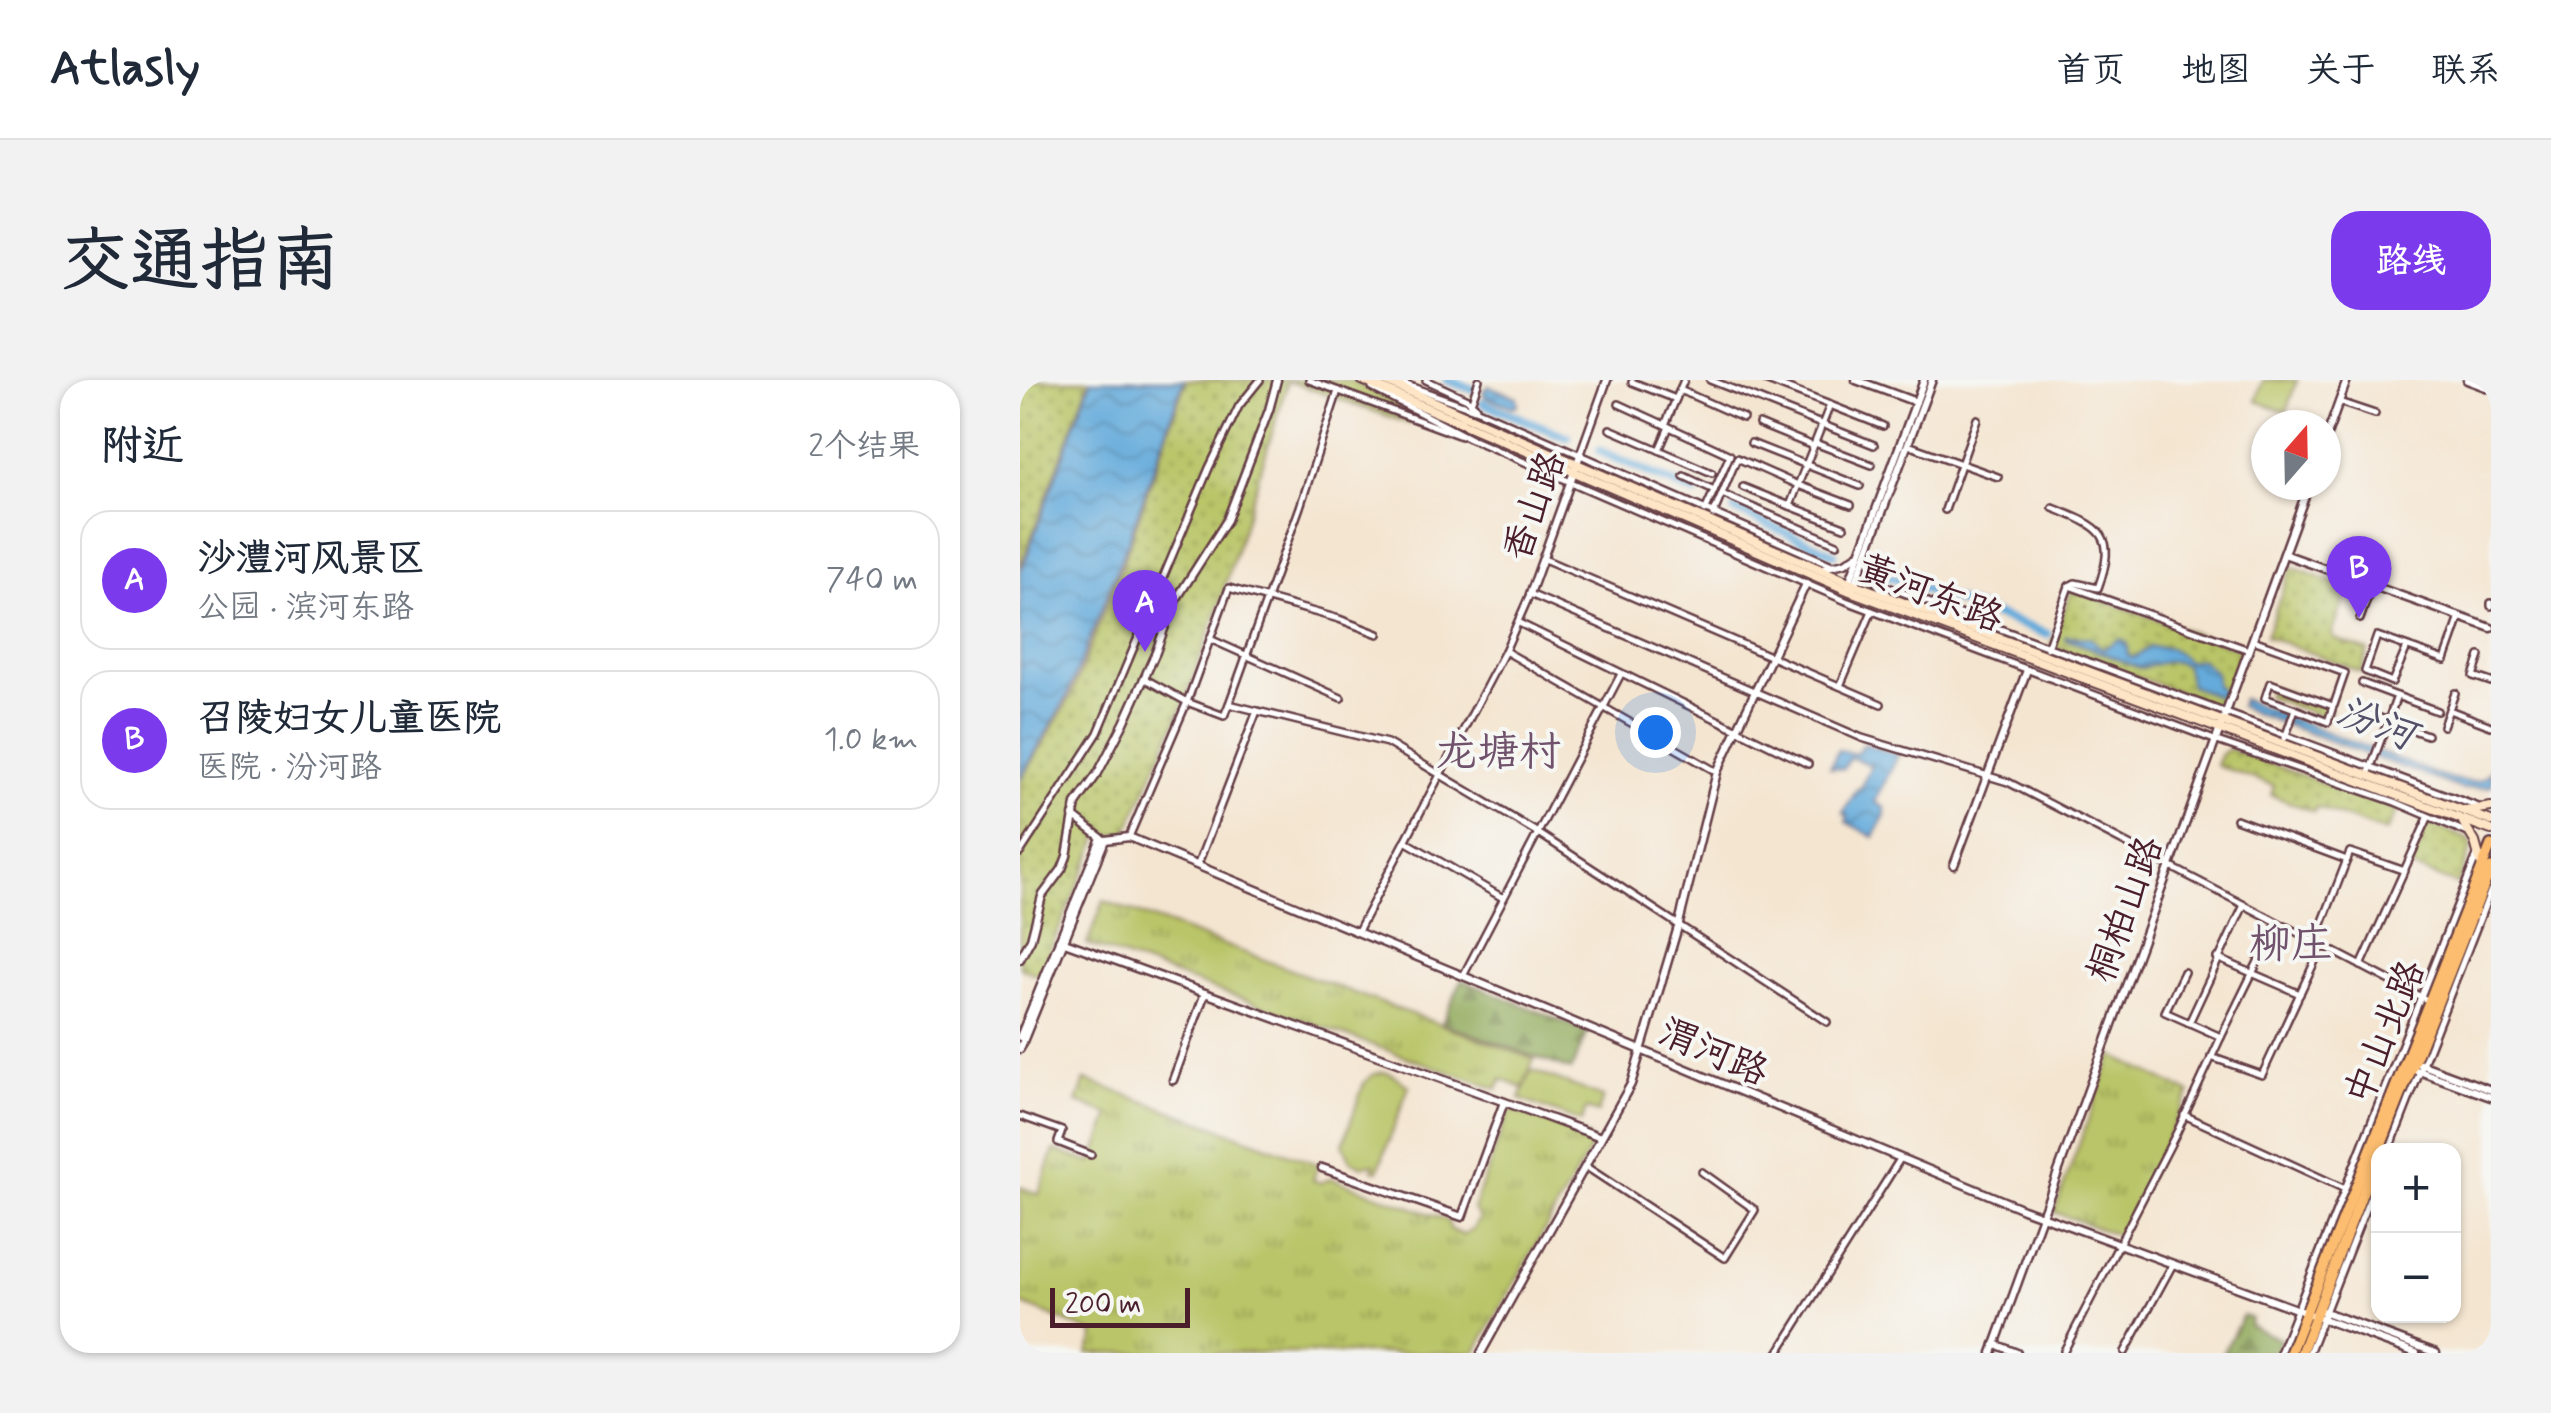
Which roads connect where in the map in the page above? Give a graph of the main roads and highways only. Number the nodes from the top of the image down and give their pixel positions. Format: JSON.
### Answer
{"nodes":[{"id":1,"x":1359,"y":380,"type":"edge"},
{"id":2,"x":1383,"y":380,"type":"edge"},
{"id":3,"x":1496,"y":434,"type":"junction"},
{"id":4,"x":1850,"y":590,"type":"junction"},
{"id":5,"x":2224,"y":722,"type":"junction"},
{"id":6,"x":2487,"y":808,"type":"edge"},
{"id":7,"x":2462,"y":815,"type":"junction"},
{"id":8,"x":2491,"y":821,"type":"edge"},
{"id":9,"x":2491,"y":830,"type":"edge"},
{"id":10,"x":2491,"y":845,"type":"edge"},
{"id":11,"x":2488,"y":869,"type":"edge"},
{"id":12,"x":2413,"y":1065,"type":"junction"},
{"id":13,"x":2383,"y":1143,"type":"edge"},
{"id":14,"x":2371,"y":1172,"type":"edge"},
{"id":15,"x":2314,"y":1313,"type":"junction"},
{"id":16,"x":2290,"y":1353,"type":"edge"},
{"id":17,"x":2301,"y":1353,"type":"edge"}],
"edges":[{"from":1,"to":3,"type":"main road","name":"黄河东路"},
{"from":2,"to":3,"type":"main road","name":"黄河东路"},
{"from":3,"to":4,"type":"main road","name":"黄河东路"},
{"from":3,"to":4,"type":"main road","name":"黄河东路"},
{"from":4,"to":5,"type":"main road","name":"黄河东路"},
{"from":4,"to":5,"type":"main road","name":"黄河东路"},
{"from":5,"to":7,"type":"main road","name":"黄河东路"},
{"from":5,"to":7,"type":"main road","name":"黄河东路"},
{"from":6,"to":7,"type":"main road"},
{"from":7,"to":8,"type":"main road","name":"黄河东路"},
{"from":7,"to":9,"type":"main road","name":"黄河东路"},
{"from":7,"to":11,"type":"main road"},
{"from":10,"to":11,"type":"main road","name":"中山北路"},
{"from":11,"to":12,"type":"main road","name":"中山北路"},
{"from":12,"to":13,"type":"main road","name":"中山北路"},
{"from":12,"to":15,"type":"main road","name":"中山北路"},
{"from":14,"to":15,"type":"main road","name":"中山北路"},
{"from":15,"to":16,"type":"main road","name":"中山北路"},
{"from":15,"to":17,"type":"main road","name":"中山北路"}]}
